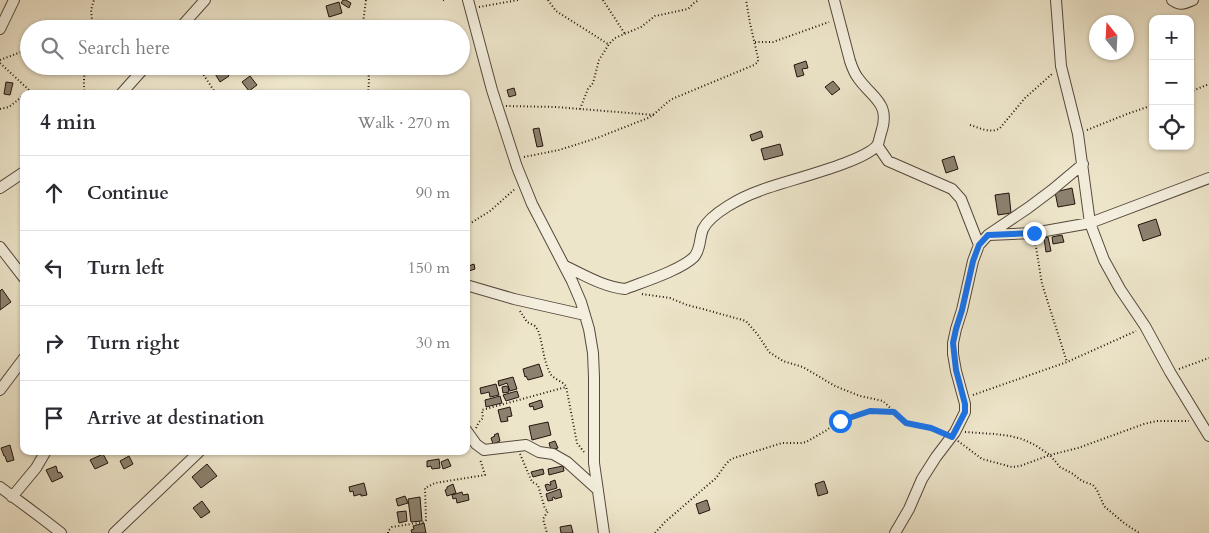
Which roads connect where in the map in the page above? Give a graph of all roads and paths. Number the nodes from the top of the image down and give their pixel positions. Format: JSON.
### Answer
{"nodes":[{"id":1,"x":14,"y":0,"type":"edge"},
{"id":2,"x":94,"y":0,"type":"edge"},
{"id":3,"x":205,"y":0,"type":"edge"},
{"id":4,"x":366,"y":0,"type":"edge"},
{"id":5,"x":518,"y":0,"type":"edge"},
{"id":6,"x":548,"y":0,"type":"edge"},
{"id":7,"x":603,"y":0,"type":"edge"},
{"id":8,"x":699,"y":0,"type":"edge"},
{"id":9,"x":746,"y":0,"type":"edge"},
{"id":10,"x":834,"y":0,"type":"edge"},
{"id":11,"x":1056,"y":0,"type":"edge"},
{"id":12,"x":1172,"y":0,"type":"edge"},
{"id":13,"x":1193,"y":0,"type":"edge"},
{"id":14,"x":469,"y":4,"type":"edge"},
{"id":15,"x":839,"y":19,"type":"junction"},
{"id":16,"x":92,"y":20,"type":"edge"},
{"id":17,"x":187,"y":20,"type":"edge"},
{"id":18,"x":363,"y":20,"type":"edge"},
{"id":19,"x":0,"y":29,"type":"edge"},
{"id":20,"x":625,"y":34,"type":"junction"},
{"id":21,"x":754,"y":42,"type":"junction"},
{"id":22,"x":608,"y":44,"type":"junction"},
{"id":23,"x":20,"y":53,"type":"edge"},
{"id":24,"x":0,"y":62,"type":"edge"},
{"id":25,"x":1061,"y":66,"type":"junction"},
{"id":26,"x":85,"y":75,"type":"edge"},
{"id":27,"x":138,"y":75,"type":"edge"},
{"id":28,"x":204,"y":75,"type":"edge"},
{"id":29,"x":369,"y":75,"type":"edge"},
{"id":30,"x":1209,"y":84,"type":"edge"},
{"id":31,"x":29,"y":90,"type":"edge"},
{"id":32,"x":84,"y":90,"type":"edge"},
{"id":33,"x":125,"y":90,"type":"edge"},
{"id":34,"x":213,"y":90,"type":"edge"},
{"id":35,"x":368,"y":90,"type":"edge"},
{"id":36,"x":1194,"y":90,"type":"edge"},
{"id":37,"x":20,"y":98,"type":"edge"},
{"id":38,"x":497,"y":105,"type":"junction"},
{"id":39,"x":1149,"y":106,"type":"edge"},
{"id":40,"x":0,"y":109,"type":"edge"},
{"id":41,"x":580,"y":109,"type":"junction"},
{"id":42,"x":654,"y":115,"type":"junction"},
{"id":43,"x":970,"y":125,"type":"dead end"},
{"id":44,"x":1078,"y":134,"type":"junction"},
{"id":45,"x":877,"y":145,"type":"junction"},
{"id":46,"x":514,"y":159,"type":"junction"},
{"id":47,"x":1083,"y":164,"type":"junction"},
{"id":48,"x":20,"y":175,"type":"edge"},
{"id":49,"x":1209,"y":178,"type":"edge"},
{"id":50,"x":523,"y":182,"type":"junction"},
{"id":51,"x":0,"y":188,"type":"edge"},
{"id":52,"x":1090,"y":223,"type":"junction"},
{"id":53,"x":470,"y":224,"type":"edge"},
{"id":54,"x":1034,"y":233,"type":"junction"},
{"id":55,"x":988,"y":235,"type":"junction"},
{"id":56,"x":979,"y":245,"type":"junction"},
{"id":57,"x":0,"y":247,"type":"edge"},
{"id":58,"x":565,"y":266,"type":"junction"},
{"id":59,"x":20,"y":273,"type":"edge"},
{"id":60,"x":470,"y":287,"type":"edge"},
{"id":61,"x":625,"y":289,"type":"junction"},
{"id":62,"x":514,"y":298,"type":"junction"},
{"id":63,"x":585,"y":315,"type":"junction"},
{"id":64,"x":1145,"y":326,"type":"junction"},
{"id":65,"x":1209,"y":358,"type":"edge"},
{"id":66,"x":1066,"y":362,"type":"junction"},
{"id":67,"x":20,"y":363,"type":"edge"},
{"id":68,"x":1170,"y":372,"type":"junction"},
{"id":69,"x":566,"y":387,"type":"junction"},
{"id":70,"x":0,"y":390,"type":"edge"},
{"id":71,"x":964,"y":398,"type":"junction"},
{"id":72,"x":894,"y":412,"type":"junction"},
{"id":73,"x":1200,"y":421,"type":"junction"},
{"id":74,"x":470,"y":431,"type":"edge"},
{"id":75,"x":953,"y":434,"type":"junction"},
{"id":76,"x":470,"y":435,"type":"edge"},
{"id":77,"x":1209,"y":436,"type":"edge"},
{"id":78,"x":518,"y":447,"type":"junction"},
{"id":79,"x":44,"y":455,"type":"edge"},
{"id":80,"x":196,"y":455,"type":"edge"},
{"id":81,"x":586,"y":455,"type":"dead end"},
{"id":82,"x":1050,"y":455,"type":"junction"},
{"id":83,"x":480,"y":458,"type":"dead end"},
{"id":84,"x":0,"y":487,"type":"edge"},
{"id":85,"x":598,"y":490,"type":"junction"},
{"id":86,"x":12,"y":497,"type":"junction"},
{"id":87,"x":61,"y":533,"type":"edge"},
{"id":88,"x":114,"y":533,"type":"edge"},
{"id":89,"x":388,"y":533,"type":"edge"},
{"id":90,"x":547,"y":533,"type":"edge"},
{"id":91,"x":604,"y":533,"type":"edge"},
{"id":92,"x":654,"y":533,"type":"edge"},
{"id":93,"x":895,"y":533,"type":"edge"},
{"id":94,"x":1139,"y":533,"type":"edge"}],
"edges":[{"from":1,"to":19,"type":"street"},
{"from":2,"to":16,"type":"path"},
{"from":3,"to":17,"type":"street"},
{"from":4,"to":18,"type":"path"},
{"from":5,"to":14,"type":"path"},
{"from":6,"to":22,"type":"path"},
{"from":7,"to":20,"type":"path"},
{"from":8,"to":20,"type":"path"},
{"from":9,"to":21,"type":"path"},
{"from":10,"to":15,"type":"street"},
{"from":11,"to":25,"type":"street"},
{"from":12,"to":13,"type":"street"},
{"from":14,"to":38,"type":"street"},
{"from":15,"to":21,"type":"path"},
{"from":15,"to":45,"type":"street"},
{"from":20,"to":22,"type":"path"},
{"from":21,"to":42,"type":"path"},
{"from":22,"to":41,"type":"path"},
{"from":23,"to":24,"type":"path"},
{"from":24,"to":31,"type":"path"},
{"from":25,"to":43,"type":"path"},
{"from":25,"to":44,"type":"street"},
{"from":26,"to":32,"type":"path"},
{"from":27,"to":33,"type":"street"},
{"from":28,"to":34,"type":"path"},
{"from":29,"to":35,"type":"path"},
{"from":30,"to":36,"type":"path"},
{"from":37,"to":40,"type":"path"},
{"from":38,"to":41,"type":"path"},
{"from":38,"to":46,"type":"street"},
{"from":39,"to":44,"type":"path"},
{"from":41,"to":42,"type":"path"},
{"from":42,"to":46,"type":"path"},
{"from":44,"to":47,"type":"street"},
{"from":45,"to":56,"type":"street"},
{"from":45,"to":61,"type":"street"},
{"from":46,"to":50,"type":"street"},
{"from":47,"to":52,"type":"street"},
{"from":47,"to":55,"type":"street"},
{"from":48,"to":51,"type":"street"},
{"from":49,"to":52,"type":"street"},
{"from":50,"to":53,"type":"path"},
{"from":50,"to":58,"type":"street"},
{"from":52,"to":54,"type":"street"},
{"from":52,"to":64,"type":"street"},
{"from":54,"to":55,"type":"street"},
{"from":54,"to":66,"type":"path"},
{"from":55,"to":56,"type":"street"},
{"from":56,"to":71,"type":"street"},
{"from":57,"to":59,"type":"street"},
{"from":58,"to":61,"type":"street"},
{"from":58,"to":63,"type":"street"},
{"from":60,"to":62,"type":"street"},
{"from":61,"to":72,"type":"path"},
{"from":62,"to":63,"type":"street"},
{"from":62,"to":69,"type":"path"},
{"from":63,"to":85,"type":"street"},
{"from":64,"to":66,"type":"path"},
{"from":64,"to":68,"type":"street"},
{"from":65,"to":68,"type":"path"},
{"from":66,"to":71,"type":"path"},
{"from":67,"to":70,"type":"street"},
{"from":68,"to":73,"type":"street"},
{"from":69,"to":74,"type":"path"},
{"from":69,"to":81,"type":"path"},
{"from":71,"to":75,"type":"street"},
{"from":72,"to":75,"type":"path"},
{"from":72,"to":92,"type":"path"},
{"from":73,"to":77,"type":"street"},
{"from":73,"to":82,"type":"path"},
{"from":75,"to":82,"type":"path"},
{"from":75,"to":82,"type":"path"},
{"from":75,"to":93,"type":"street"},
{"from":76,"to":78,"type":"street"},
{"from":78,"to":85,"type":"street"},
{"from":78,"to":90,"type":"path"},
{"from":79,"to":86,"type":"street"},
{"from":80,"to":88,"type":"street"},
{"from":82,"to":94,"type":"path"},
{"from":83,"to":89,"type":"path"},
{"from":84,"to":86,"type":"street"},
{"from":85,"to":91,"type":"street"},
{"from":86,"to":87,"type":"street"}]}
